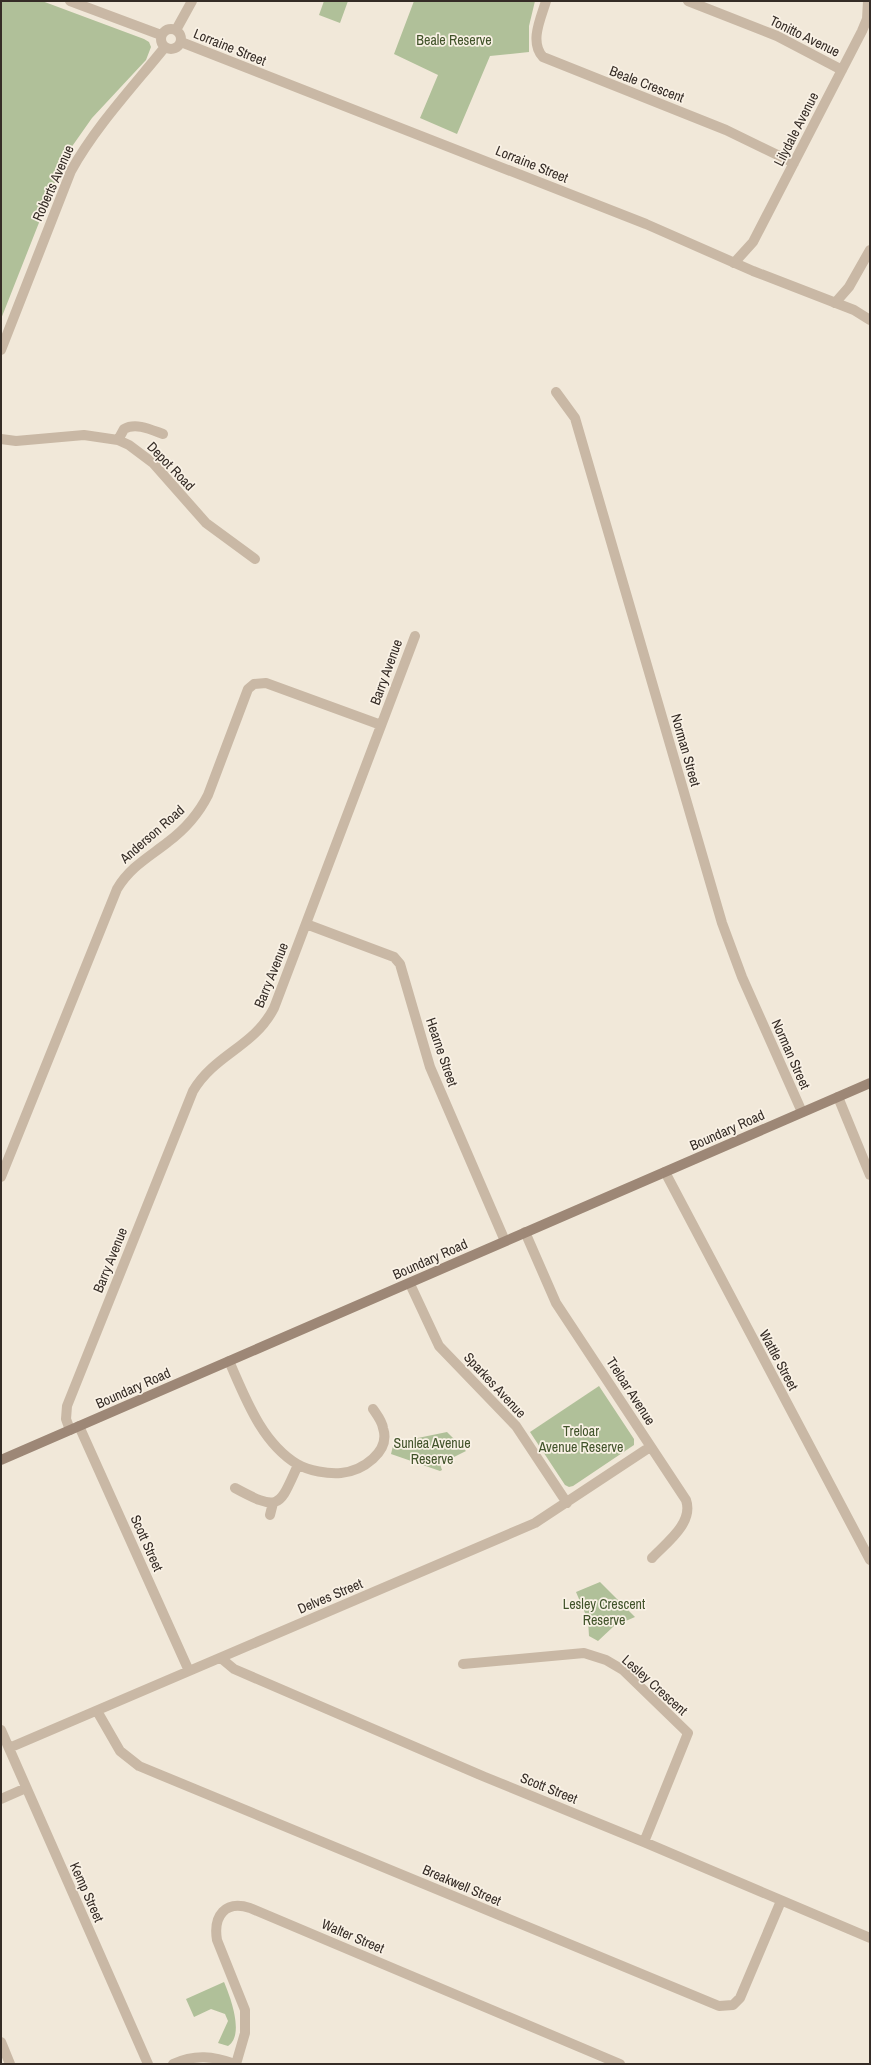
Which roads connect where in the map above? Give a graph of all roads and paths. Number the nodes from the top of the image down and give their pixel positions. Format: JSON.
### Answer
{"nodes":[{"id":1,"x":70,"y":1,"type":"edge"},
{"id":2,"x":192,"y":1,"type":"edge"},
{"id":3,"x":546,"y":1,"type":"edge"},
{"id":4,"x":688,"y":1,"type":"edge"},
{"id":5,"x":868,"y":1,"type":"edge"},
{"id":6,"x":176,"y":30,"type":"junction"},
{"id":7,"x":161,"y":35,"type":"junction"},
{"id":8,"x":181,"y":42,"type":"junction"},
{"id":9,"x":165,"y":47,"type":"junction"},
{"id":10,"x":842,"y":70,"type":"junction"},
{"id":11,"x":794,"y":163,"type":"junction"},
{"id":12,"x":870,"y":250,"type":"edge"},
{"id":13,"x":734,"y":263,"type":"junction"},
{"id":14,"x":835,"y":303,"type":"junction"},
{"id":15,"x":870,"y":320,"type":"edge"},
{"id":16,"x":1,"y":350,"type":"edge"},
{"id":17,"x":556,"y":392,"type":"dead end"},
{"id":18,"x":164,"y":434,"type":"dead end"},
{"id":19,"x":1,"y":440,"type":"edge"},
{"id":20,"x":118,"y":440,"type":"junction"},
{"id":21,"x":255,"y":559,"type":"dead end"},
{"id":22,"x":415,"y":636,"type":"dead end"},
{"id":23,"x":381,"y":726,"type":"junction"},
{"id":24,"x":306,"y":924,"type":"junction"},
{"id":25,"x":870,"y":1083,"type":"edge"},
{"id":26,"x":838,"y":1097,"type":"junction"},
{"id":27,"x":802,"y":1112,"type":"junction"},
{"id":28,"x":665,"y":1172,"type":"junction"},
{"id":29,"x":870,"y":1175,"type":"edge"},
{"id":30,"x":1,"y":1177,"type":"edge"},
{"id":31,"x":525,"y":1232,"type":"junction"},
{"id":32,"x":505,"y":1241,"type":"junction"},
{"id":33,"x":410,"y":1284,"type":"junction"},
{"id":34,"x":229,"y":1361,"type":"junction"},
{"id":35,"x":373,"y":1409,"type":"dead end"},
{"id":36,"x":75,"y":1428,"type":"junction"},
{"id":37,"x":650,"y":1447,"type":"junction"},
{"id":38,"x":1,"y":1460,"type":"edge"},
{"id":39,"x":298,"y":1464,"type":"junction"},
{"id":40,"x":235,"y":1488,"type":"dead end"},
{"id":41,"x":273,"y":1503,"type":"junction"},
{"id":42,"x":567,"y":1503,"type":"junction"},
{"id":43,"x":270,"y":1515,"type":"dead end"},
{"id":44,"x":652,"y":1558,"type":"dead end"},
{"id":45,"x":870,"y":1560,"type":"edge"},
{"id":46,"x":222,"y":1659,"type":"junction"},
{"id":47,"x":463,"y":1664,"type":"dead end"},
{"id":48,"x":188,"y":1671,"type":"junction"},
{"id":49,"x":96,"y":1710,"type":"junction"},
{"id":50,"x":1,"y":1730,"type":"edge"},
{"id":51,"x":9,"y":1748,"type":"junction"},
{"id":52,"x":26,"y":1788,"type":"junction"},
{"id":53,"x":1,"y":1799,"type":"edge"},
{"id":54,"x":644,"y":1842,"type":"junction"},
{"id":55,"x":781,"y":1900,"type":"junction"},
{"id":56,"x":870,"y":1938,"type":"edge"},
{"id":57,"x":1,"y":2042,"type":"edge"},
{"id":58,"x":10,"y":2064,"type":"edge"},
{"id":59,"x":148,"y":2064,"type":"edge"},
{"id":60,"x":173,"y":2064,"type":"edge"},
{"id":61,"x":236,"y":2064,"type":"edge"},
{"id":62,"x":620,"y":2064,"type":"edge"}],
"edges":[{"from":1,"to":7,"type":"street"},
{"from":2,"to":6,"type":"street"},
{"from":3,"to":11,"type":"street","name":"Beale Crescent"},
{"from":4,"to":10,"type":"street","name":"Tonitto Avenue"},
{"from":5,"to":10,"type":"street","name":"Lilydale Avenue"},
{"from":6,"to":7,"type":"street"},
{"from":6,"to":8,"type":"street"},
{"from":7,"to":9,"type":"street"},
{"from":8,"to":9,"type":"street"},
{"from":8,"to":13,"type":"street","name":"Lorraine Street"},
{"from":9,"to":16,"type":"street","name":"Roberts Avenue"},
{"from":10,"to":11,"type":"street","name":"Lilydale Avenue"},
{"from":11,"to":13,"type":"street","name":"Lilydale Avenue"},
{"from":12,"to":14,"type":"street"},
{"from":13,"to":14,"type":"street","name":"Lorraine Street"},
{"from":14,"to":15,"type":"street","name":"Lorraine Street"},
{"from":17,"to":27,"type":"street","name":"Norman Street"},
{"from":18,"to":20,"type":"street"},
{"from":19,"to":20,"type":"street","name":"Depot Road"},
{"from":20,"to":21,"type":"street","name":"Depot Road"},
{"from":22,"to":23,"type":"street","name":"Barry Avenue"},
{"from":23,"to":24,"type":"street","name":"Barry Avenue"},
{"from":23,"to":30,"type":"street","name":"Anderson Road"},
{"from":24,"to":32,"type":"street","name":"Hearne Street"},
{"from":24,"to":36,"type":"street","name":"Barry Avenue"},
{"from":25,"to":26,"type":"main road","name":"Boundary Road"},
{"from":26,"to":27,"type":"main road","name":"Boundary Road"},
{"from":26,"to":29,"type":"street"},
{"from":27,"to":28,"type":"main road","name":"Boundary Road"},
{"from":28,"to":31,"type":"main road","name":"Boundary Road"},
{"from":28,"to":45,"type":"street","name":"Wattle Street"},
{"from":31,"to":32,"type":"main road","name":"Boundary Road"},
{"from":31,"to":37,"type":"street","name":"Treloar Avenue"},
{"from":32,"to":33,"type":"main road","name":"Boundary Road"},
{"from":33,"to":34,"type":"main road","name":"Boundary Road"},
{"from":33,"to":42,"type":"street","name":"Sparkes Avenue"},
{"from":34,"to":36,"type":"main road","name":"Boundary Road"},
{"from":34,"to":39,"type":"street"},
{"from":35,"to":39,"type":"street"},
{"from":36,"to":38,"type":"main road","name":"Boundary Road"},
{"from":36,"to":48,"type":"street","name":"Scott Street"},
{"from":37,"to":42,"type":"street","name":"Delves Street"},
{"from":37,"to":44,"type":"street","name":"Treloar Avenue"},
{"from":39,"to":41,"type":"street"},
{"from":40,"to":41,"type":"street"},
{"from":41,"to":43,"type":"street"},
{"from":42,"to":46,"type":"street","name":"Delves Street"},
{"from":46,"to":48,"type":"street","name":"Delves Street"},
{"from":46,"to":54,"type":"street","name":"Scott Street"},
{"from":47,"to":54,"type":"street","name":"Lesley Crescent"},
{"from":48,"to":49,"type":"street","name":"Delves Street"},
{"from":49,"to":51,"type":"street","name":"Delves Street"},
{"from":49,"to":55,"type":"street","name":"Breakwell Street"},
{"from":50,"to":51,"type":"street","name":"Kemp Street"},
{"from":51,"to":52,"type":"street","name":"Kemp Street"},
{"from":52,"to":53,"type":"street"},
{"from":52,"to":59,"type":"street","name":"Kemp Street"},
{"from":54,"to":55,"type":"street","name":"Scott Street"},
{"from":55,"to":56,"type":"street","name":"Scott Street"},
{"from":57,"to":58,"type":"street"},
{"from":60,"to":61,"type":"street"},
{"from":61,"to":62,"type":"street","name":"Walter Street"}]}
